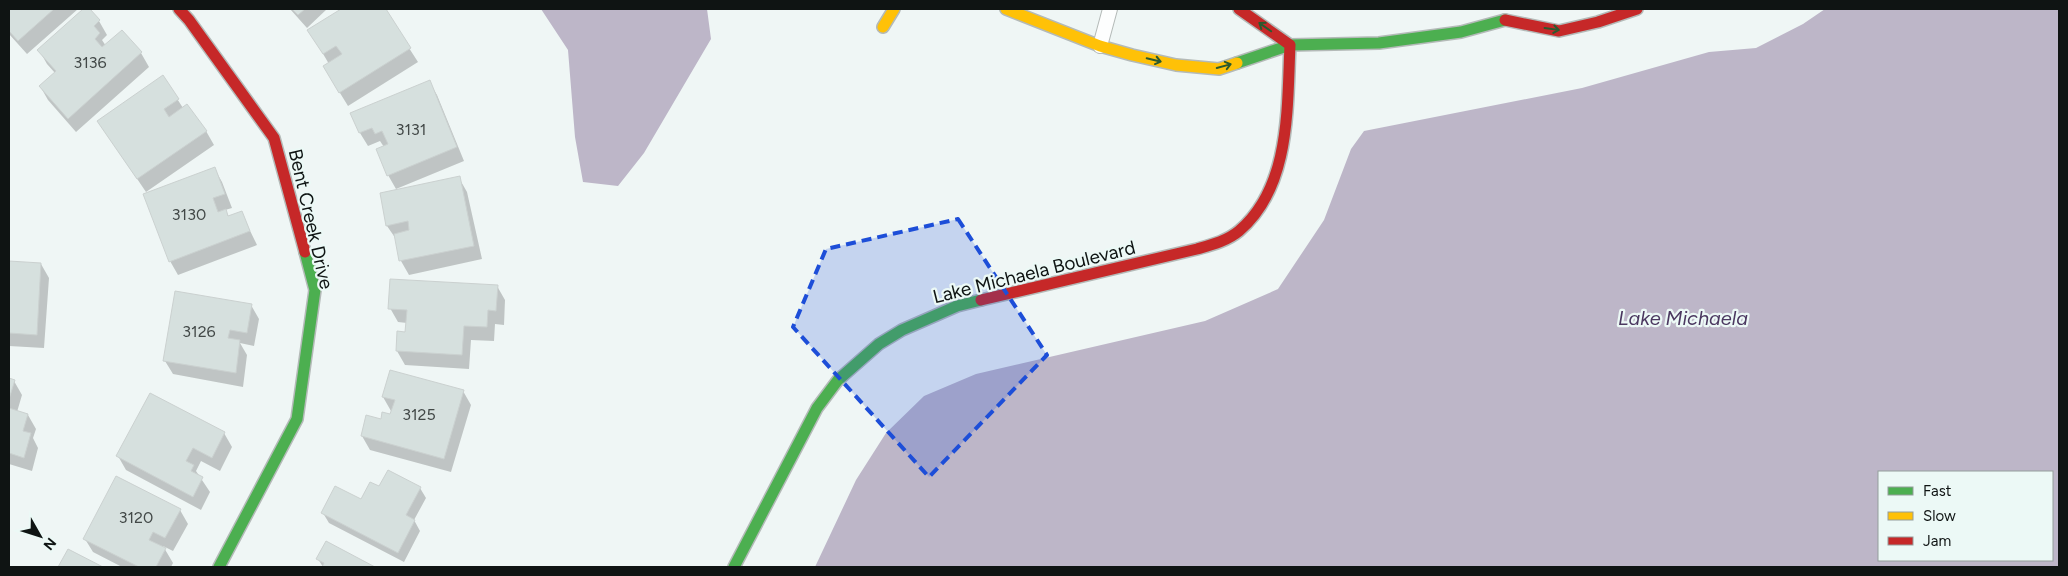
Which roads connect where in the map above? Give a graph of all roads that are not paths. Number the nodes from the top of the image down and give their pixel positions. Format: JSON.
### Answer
{"nodes":[{"id":1,"x":179,"y":9,"type":"edge"},
{"id":2,"x":894,"y":9,"type":"edge"},
{"id":3,"x":1006,"y":9,"type":"edge"},
{"id":4,"x":1110,"y":9,"type":"edge"},
{"id":5,"x":1239,"y":9,"type":"edge"},
{"id":6,"x":1516,"y":9,"type":"edge"},
{"id":7,"x":1637,"y":9,"type":"edge"},
{"id":8,"x":1504,"y":20,"type":"junction"},
{"id":9,"x":883,"y":27,"type":"dead end"},
{"id":10,"x":1290,"y":44,"type":"junction"},
{"id":11,"x":1100,"y":46,"type":"junction"},
{"id":12,"x":219,"y":567,"type":"edge"},
{"id":13,"x":734,"y":567,"type":"edge"}],
"edges":[{"from":1,"to":12,"type":"street","name":"Bent Creek Drive"},
{"from":2,"to":9,"type":"street"},
{"from":3,"to":11,"type":"street"},
{"from":4,"to":11,"type":"lane"},
{"from":10,"to":5,"type":"street","one_way":true},
{"from":6,"to":8,"type":"street"},
{"from":8,"to":7,"type":"street","one_way":true},
{"from":8,"to":10,"type":"street"},
{"from":11,"to":10,"type":"street","one_way":true},
{"from":10,"to":13,"type":"street","name":"Lake Michaela Boulevard"}]}
